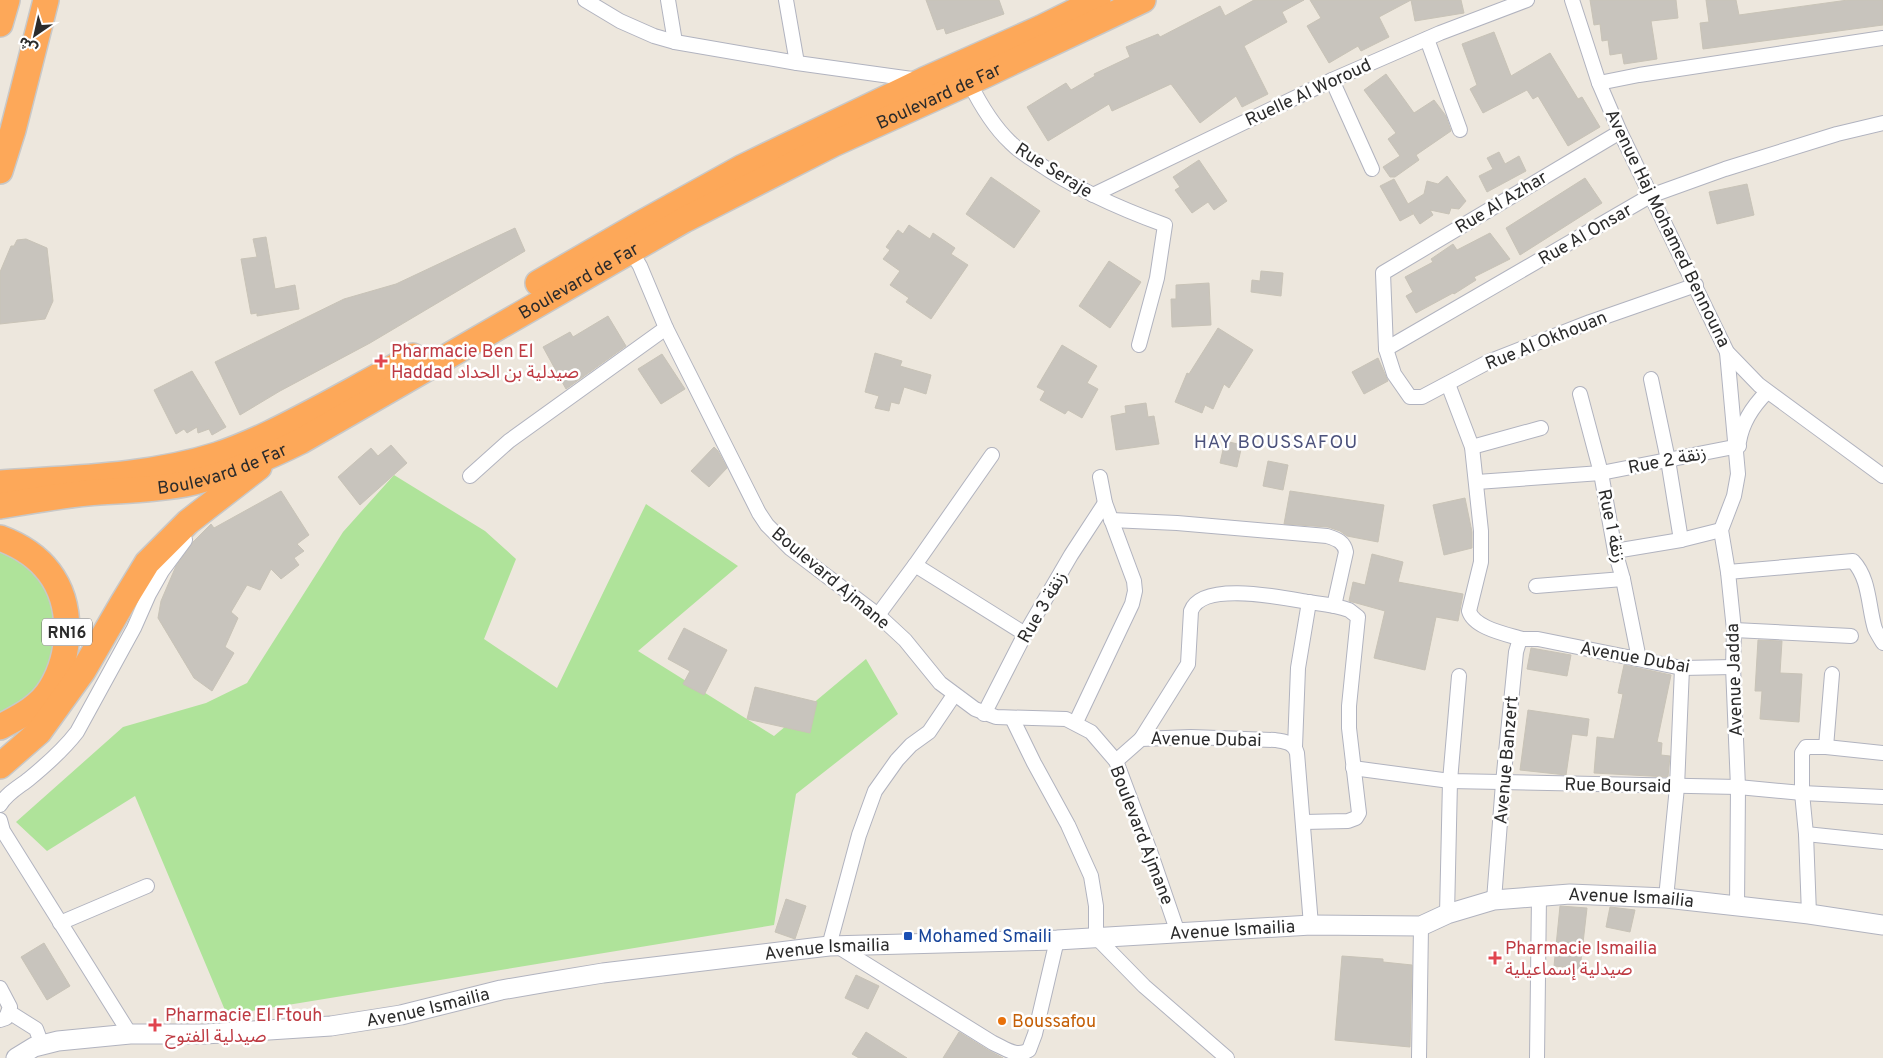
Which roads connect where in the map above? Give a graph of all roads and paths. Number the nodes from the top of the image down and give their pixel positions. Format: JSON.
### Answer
{"nodes":[{"id":1,"x":7,"y":0,"type":"edge"},
{"id":2,"x":39,"y":0,"type":"edge"},
{"id":3,"x":46,"y":0,"type":"edge"},
{"id":4,"x":585,"y":0,"type":"edge"},
{"id":5,"x":668,"y":0,"type":"edge"},
{"id":6,"x":786,"y":0,"type":"edge"},
{"id":7,"x":1098,"y":0,"type":"edge"},
{"id":8,"x":1143,"y":0,"type":"edge"},
{"id":9,"x":1528,"y":0,"type":"edge"},
{"id":10,"x":1572,"y":0,"type":"edge"},
{"id":11,"x":0,"y":24,"type":"edge"},
{"id":12,"x":1428,"y":38,"type":"junction"},
{"id":13,"x":1883,"y":38,"type":"edge"},
{"id":14,"x":676,"y":42,"type":"junction"},
{"id":15,"x":797,"y":62,"type":"junction"},
{"id":16,"x":924,"y":80,"type":"junction"},
{"id":17,"x":1332,"y":80,"type":"junction"},
{"id":18,"x":969,"y":82,"type":"junction"},
{"id":19,"x":1599,"y":83,"type":"junction"},
{"id":20,"x":1883,"y":123,"type":"edge"},
{"id":21,"x":0,"y":128,"type":"edge"},
{"id":22,"x":1460,"y":130,"type":"dead end"},
{"id":23,"x":1620,"y":132,"type":"junction"},
{"id":24,"x":1372,"y":169,"type":"dead end"},
{"id":25,"x":0,"y":172,"type":"edge"},
{"id":26,"x":1093,"y":195,"type":"junction"},
{"id":27,"x":1650,"y":196,"type":"junction"},
{"id":28,"x":631,"y":252,"type":"junction"},
{"id":29,"x":1696,"y":285,"type":"junction"},
{"id":30,"x":666,"y":328,"type":"junction"},
{"id":31,"x":1139,"y":345,"type":"dead end"},
{"id":32,"x":1386,"y":349,"type":"junction"},
{"id":33,"x":1727,"y":352,"type":"junction"},
{"id":34,"x":1651,"y":379,"type":"dead end"},
{"id":35,"x":1448,"y":384,"type":"junction"},
{"id":36,"x":1767,"y":392,"type":"junction"},
{"id":37,"x":1580,"y":394,"type":"dead end"},
{"id":38,"x":1541,"y":428,"type":"dead end"},
{"id":39,"x":1472,"y":447,"type":"junction"},
{"id":40,"x":1737,"y":450,"type":"junction"},
{"id":41,"x":279,"y":452,"type":"junction"},
{"id":42,"x":992,"y":456,"type":"dead end"},
{"id":43,"x":1668,"y":460,"type":"junction"},
{"id":44,"x":1601,"y":473,"type":"junction"},
{"id":45,"x":1881,"y":473,"type":"edge"},
{"id":46,"x":470,"y":476,"type":"dead end"},
{"id":47,"x":1100,"y":477,"type":"dead end"},
{"id":48,"x":1477,"y":482,"type":"junction"},
{"id":49,"x":0,"y":483,"type":"edge"},
{"id":50,"x":231,"y":490,"type":"junction"},
{"id":51,"x":1105,"y":502,"type":"junction"},
{"id":52,"x":0,"y":506,"type":"edge"},
{"id":53,"x":1111,"y":520,"type":"junction"},
{"id":54,"x":1721,"y":530,"type":"junction"},
{"id":55,"x":0,"y":538,"type":"edge"},
{"id":56,"x":1681,"y":540,"type":"junction"},
{"id":57,"x":1615,"y":551,"type":"junction"},
{"id":58,"x":915,"y":565,"type":"junction"},
{"id":59,"x":1728,"y":572,"type":"junction"},
{"id":60,"x":1624,"y":579,"type":"junction"},
{"id":61,"x":1536,"y":586,"type":"dead end"},
{"id":62,"x":1309,"y":602,"type":"junction"},
{"id":63,"x":1334,"y":606,"type":"junction"},
{"id":64,"x":878,"y":615,"type":"junction"},
{"id":65,"x":1734,"y":630,"type":"junction"},
{"id":66,"x":1025,"y":634,"type":"junction"},
{"id":67,"x":1851,"y":636,"type":"dead end"},
{"id":68,"x":1522,"y":639,"type":"junction"},
{"id":69,"x":1883,"y":643,"type":"edge"},
{"id":70,"x":1639,"y":659,"type":"junction"},
{"id":71,"x":1733,"y":667,"type":"junction"},
{"id":72,"x":1682,"y":668,"type":"junction"},
{"id":73,"x":1832,"y":674,"type":"dead end"},
{"id":74,"x":1459,"y":676,"type":"dead end"},
{"id":75,"x":954,"y":695,"type":"junction"},
{"id":76,"x":984,"y":714,"type":"junction"},
{"id":77,"x":1012,"y":718,"type":"junction"},
{"id":78,"x":1076,"y":722,"type":"junction"},
{"id":79,"x":0,"y":727,"type":"edge"},
{"id":80,"x":1141,"y":739,"type":"junction"},
{"id":81,"x":1295,"y":747,"type":"junction"},
{"id":82,"x":1826,"y":747,"type":"junction"},
{"id":83,"x":1883,"y":753,"type":"edge"},
{"id":84,"x":1116,"y":761,"type":"junction"},
{"id":85,"x":0,"y":766,"type":"edge"},
{"id":86,"x":1353,"y":768,"type":"junction"},
{"id":87,"x":1450,"y":781,"type":"junction"},
{"id":88,"x":1502,"y":783,"type":"junction"},
{"id":89,"x":1677,"y":787,"type":"junction"},
{"id":90,"x":1738,"y":787,"type":"junction"},
{"id":91,"x":1802,"y":793,"type":"junction"},
{"id":92,"x":1883,"y":797,"type":"edge"},
{"id":93,"x":0,"y":805,"type":"edge"},
{"id":94,"x":0,"y":820,"type":"edge"},
{"id":95,"x":1304,"y":822,"type":"junction"},
{"id":96,"x":1806,"y":834,"type":"junction"},
{"id":97,"x":1883,"y":842,"type":"edge"},
{"id":98,"x":147,"y":886,"type":"dead end"},
{"id":99,"x":1539,"y":896,"type":"junction"},
{"id":100,"x":1666,"y":898,"type":"junction"},
{"id":101,"x":1494,"y":900,"type":"junction"},
{"id":102,"x":1736,"y":906,"type":"junction"},
{"id":103,"x":1447,"y":914,"type":"junction"},
{"id":104,"x":1809,"y":914,"type":"junction"},
{"id":105,"x":60,"y":923,"type":"junction"},
{"id":106,"x":1310,"y":925,"type":"junction"},
{"id":107,"x":1883,"y":925,"type":"edge"},
{"id":108,"x":1421,"y":926,"type":"junction"},
{"id":109,"x":1178,"y":933,"type":"junction"},
{"id":110,"x":1096,"y":937,"type":"junction"},
{"id":111,"x":1057,"y":940,"type":"junction"},
{"id":112,"x":833,"y":946,"type":"junction"},
{"id":113,"x":0,"y":988,"type":"edge"},
{"id":114,"x":5,"y":1016,"type":"edge"},
{"id":115,"x":130,"y":1034,"type":"junction"},
{"id":116,"x":42,"y":1045,"type":"junction"},
{"id":117,"x":16,"y":1058,"type":"edge"},
{"id":118,"x":1228,"y":1058,"type":"edge"},
{"id":119,"x":1419,"y":1058,"type":"edge"},
{"id":120,"x":1537,"y":1058,"type":"edge"}],
"edges":[{"from":1,"to":11,"type":"highway"},
{"from":2,"to":21,"type":"highway"},
{"from":3,"to":25,"type":"highway"},
{"from":4,"to":14,"type":"street"},
{"from":5,"to":14,"type":"street"},
{"from":6,"to":15,"type":"street"},
{"from":7,"to":16,"type":"highway","name":"Boulevard de Far"},
{"from":8,"to":18,"type":"highway","name":"Boulevard de Far"},
{"from":9,"to":12,"type":"street","name":"Ruelle Al Woroud"},
{"from":10,"to":19,"type":"street","name":"Avenue Haj Mohamed Bennouna"},
{"from":12,"to":17,"type":"street","name":"Ruelle Al Woroud"},
{"from":12,"to":22,"type":"street"},
{"from":13,"to":19,"type":"street"},
{"from":14,"to":15,"type":"street"},
{"from":15,"to":16,"type":"street"},
{"from":16,"to":49,"type":"highway","name":"Boulevard de Far"},
{"from":17,"to":24,"type":"street"},
{"from":17,"to":26,"type":"street","name":"Ruelle Al Woroud"},
{"from":18,"to":26,"type":"street","name":"Rue Seraje"},
{"from":18,"to":28,"type":"highway","name":"Boulevard de Far"},
{"from":19,"to":23,"type":"street","name":"Avenue Haj Mohamed Bennouna"},
{"from":20,"to":27,"type":"street","name":"Rue Al Onsar"},
{"from":23,"to":27,"type":"street","name":"Avenue Haj Mohamed Bennouna"},
{"from":23,"to":32,"type":"street","name":"Rue Al Azhar"},
{"from":26,"to":31,"type":"street","name":"Rue Seraje"},
{"from":27,"to":29,"type":"street","name":"Avenue Haj Mohamed Bennouna"},
{"from":27,"to":32,"type":"street","name":"Rue Al Onsar"},
{"from":28,"to":30,"type":"street","name":"Boulevard Ajmane"},
{"from":28,"to":41,"type":"highway","name":"Boulevard de Far"},
{"from":29,"to":33,"type":"street","name":"Avenue Haj Mohamed Bennouna"},
{"from":29,"to":35,"type":"street","name":"Rue Al Okhouan"},
{"from":30,"to":46,"type":"street"},
{"from":30,"to":64,"type":"street","name":"Boulevard Ajmane"},
{"from":32,"to":35,"type":"street","name":"Rue Al Okhouan"},
{"from":33,"to":36,"type":"street","name":"Avenue Haj Mohamed Bennouna"},
{"from":33,"to":40,"type":"street","name":"Avenue Jadda"},
{"from":34,"to":43,"type":"street"},
{"from":35,"to":39,"type":"street"},
{"from":36,"to":40,"type":"street","name":"Avenue Jadda"},
{"from":36,"to":45,"type":"street","name":"Avenue Haj Mohamed Bennouna"},
{"from":37,"to":44,"type":"street","name":"Rue 1 زنقة"},
{"from":38,"to":39,"type":"street"},
{"from":39,"to":48,"type":"street"},
{"from":40,"to":43,"type":"street","name":"Rue 2 زنقة"},
{"from":40,"to":54,"type":"street","name":"Avenue Jadda"},
{"from":41,"to":50,"type":"highway"},
{"from":41,"to":52,"type":"highway","name":"Boulevard de Far"},
{"from":42,"to":58,"type":"street"},
{"from":43,"to":44,"type":"street","name":"Rue 2 زنقة"},
{"from":43,"to":56,"type":"street"},
{"from":44,"to":48,"type":"street","name":"Rue 2 زنقة"},
{"from":44,"to":57,"type":"street","name":"Rue 1 زنقة"},
{"from":47,"to":51,"type":"street"},
{"from":48,"to":68,"type":"street"},
{"from":50,"to":85,"type":"highway"},
{"from":50,"to":93,"type":"street"},
{"from":51,"to":53,"type":"street"},
{"from":51,"to":66,"type":"street","name":"Rue 3 زنقة"},
{"from":53,"to":63,"type":"street"},
{"from":53,"to":78,"type":"street"},
{"from":54,"to":56,"type":"street"},
{"from":54,"to":59,"type":"street","name":"Avenue Jadda"},
{"from":55,"to":79,"type":"highway","number":"RN16"},
{"from":56,"to":57,"type":"street"},
{"from":57,"to":60,"type":"street","name":"Rue 1 زنقة"},
{"from":58,"to":64,"type":"street"},
{"from":58,"to":66,"type":"street"},
{"from":59,"to":65,"type":"street","name":"Avenue Jadda"},
{"from":59,"to":69,"type":"street"},
{"from":60,"to":61,"type":"street"},
{"from":60,"to":70,"type":"street","name":"Rue 1 زنقة"},
{"from":62,"to":63,"type":"street"},
{"from":62,"to":80,"type":"street"},
{"from":62,"to":81,"type":"street"},
{"from":63,"to":86,"type":"street"},
{"from":64,"to":75,"type":"street","name":"Boulevard Ajmane"},
{"from":65,"to":67,"type":"street"},
{"from":65,"to":71,"type":"street","name":"Avenue Jadda"},
{"from":66,"to":76,"type":"street","name":"Rue 3 زنقة"},
{"from":68,"to":70,"type":"street","name":"Avenue Dubai"},
{"from":68,"to":88,"type":"street","name":"Avenue Banzert"},
{"from":70,"to":72,"type":"street","name":"Avenue Dubai"},
{"from":71,"to":72,"type":"street","name":"Avenue Dubai"},
{"from":71,"to":90,"type":"street","name":"Avenue Jadda"},
{"from":72,"to":89,"type":"street"},
{"from":73,"to":82,"type":"street"},
{"from":74,"to":87,"type":"street"},
{"from":75,"to":76,"type":"street","name":"Boulevard Ajmane"},
{"from":75,"to":112,"type":"street"},
{"from":76,"to":77,"type":"street","name":"Boulevard Ajmane"},
{"from":77,"to":78,"type":"street","name":"Boulevard Ajmane"},
{"from":77,"to":110,"type":"street"},
{"from":78,"to":84,"type":"street","name":"Boulevard Ajmane"},
{"from":80,"to":81,"type":"street","name":"Avenue Dubai"},
{"from":80,"to":84,"type":"street","name":"Avenue Dubai"},
{"from":81,"to":95,"type":"street"},
{"from":82,"to":83,"type":"street"},
{"from":82,"to":91,"type":"street"},
{"from":84,"to":109,"type":"street","name":"Boulevard Ajmane"},
{"from":86,"to":87,"type":"street","name":"Rue Boursaid"},
{"from":86,"to":95,"type":"street"},
{"from":87,"to":88,"type":"street","name":"Rue Boursaid"},
{"from":87,"to":103,"type":"street"},
{"from":88,"to":89,"type":"street","name":"Rue Boursaid"},
{"from":88,"to":101,"type":"street","name":"Avenue Banzert"},
{"from":89,"to":90,"type":"street","name":"Rue Boursaid"},
{"from":89,"to":100,"type":"street"},
{"from":90,"to":91,"type":"street","name":"Rue Boursaid"},
{"from":90,"to":102,"type":"street","name":"Avenue Jadda"},
{"from":91,"to":92,"type":"street","name":"Rue Boursaid"},
{"from":91,"to":96,"type":"street"},
{"from":94,"to":105,"type":"street"},
{"from":95,"to":106,"type":"street"},
{"from":96,"to":97,"type":"street"},
{"from":96,"to":104,"type":"street"},
{"from":98,"to":105,"type":"street"},
{"from":99,"to":100,"type":"street","name":"Avenue Ismailia"},
{"from":99,"to":101,"type":"street","name":"Avenue Ismailia"},
{"from":99,"to":120,"type":"street"},
{"from":100,"to":102,"type":"street","name":"Avenue Ismailia"},
{"from":101,"to":103,"type":"street","name":"Avenue Ismailia"},
{"from":102,"to":104,"type":"street","name":"Avenue Ismailia"},
{"from":103,"to":108,"type":"street","name":"Avenue Ismailia"},
{"from":104,"to":107,"type":"street","name":"Avenue Ismailia"},
{"from":105,"to":115,"type":"street"},
{"from":106,"to":108,"type":"street","name":"Avenue Ismailia"},
{"from":106,"to":109,"type":"street","name":"Avenue Ismailia"},
{"from":108,"to":119,"type":"street"},
{"from":109,"to":110,"type":"street","name":"Avenue Ismailia"},
{"from":110,"to":111,"type":"street","name":"Avenue Ismailia"},
{"from":110,"to":118,"type":"street"},
{"from":111,"to":112,"type":"street","name":"Avenue Ismailia"},
{"from":111,"to":112,"type":"street"},
{"from":112,"to":115,"type":"street","name":"Avenue Ismailia"},
{"from":113,"to":114,"type":"street"},
{"from":114,"to":116,"type":"street"},
{"from":115,"to":116,"type":"street","name":"Avenue Ismailia"},
{"from":116,"to":117,"type":"street","name":"Avenue Ismailia"}]}
